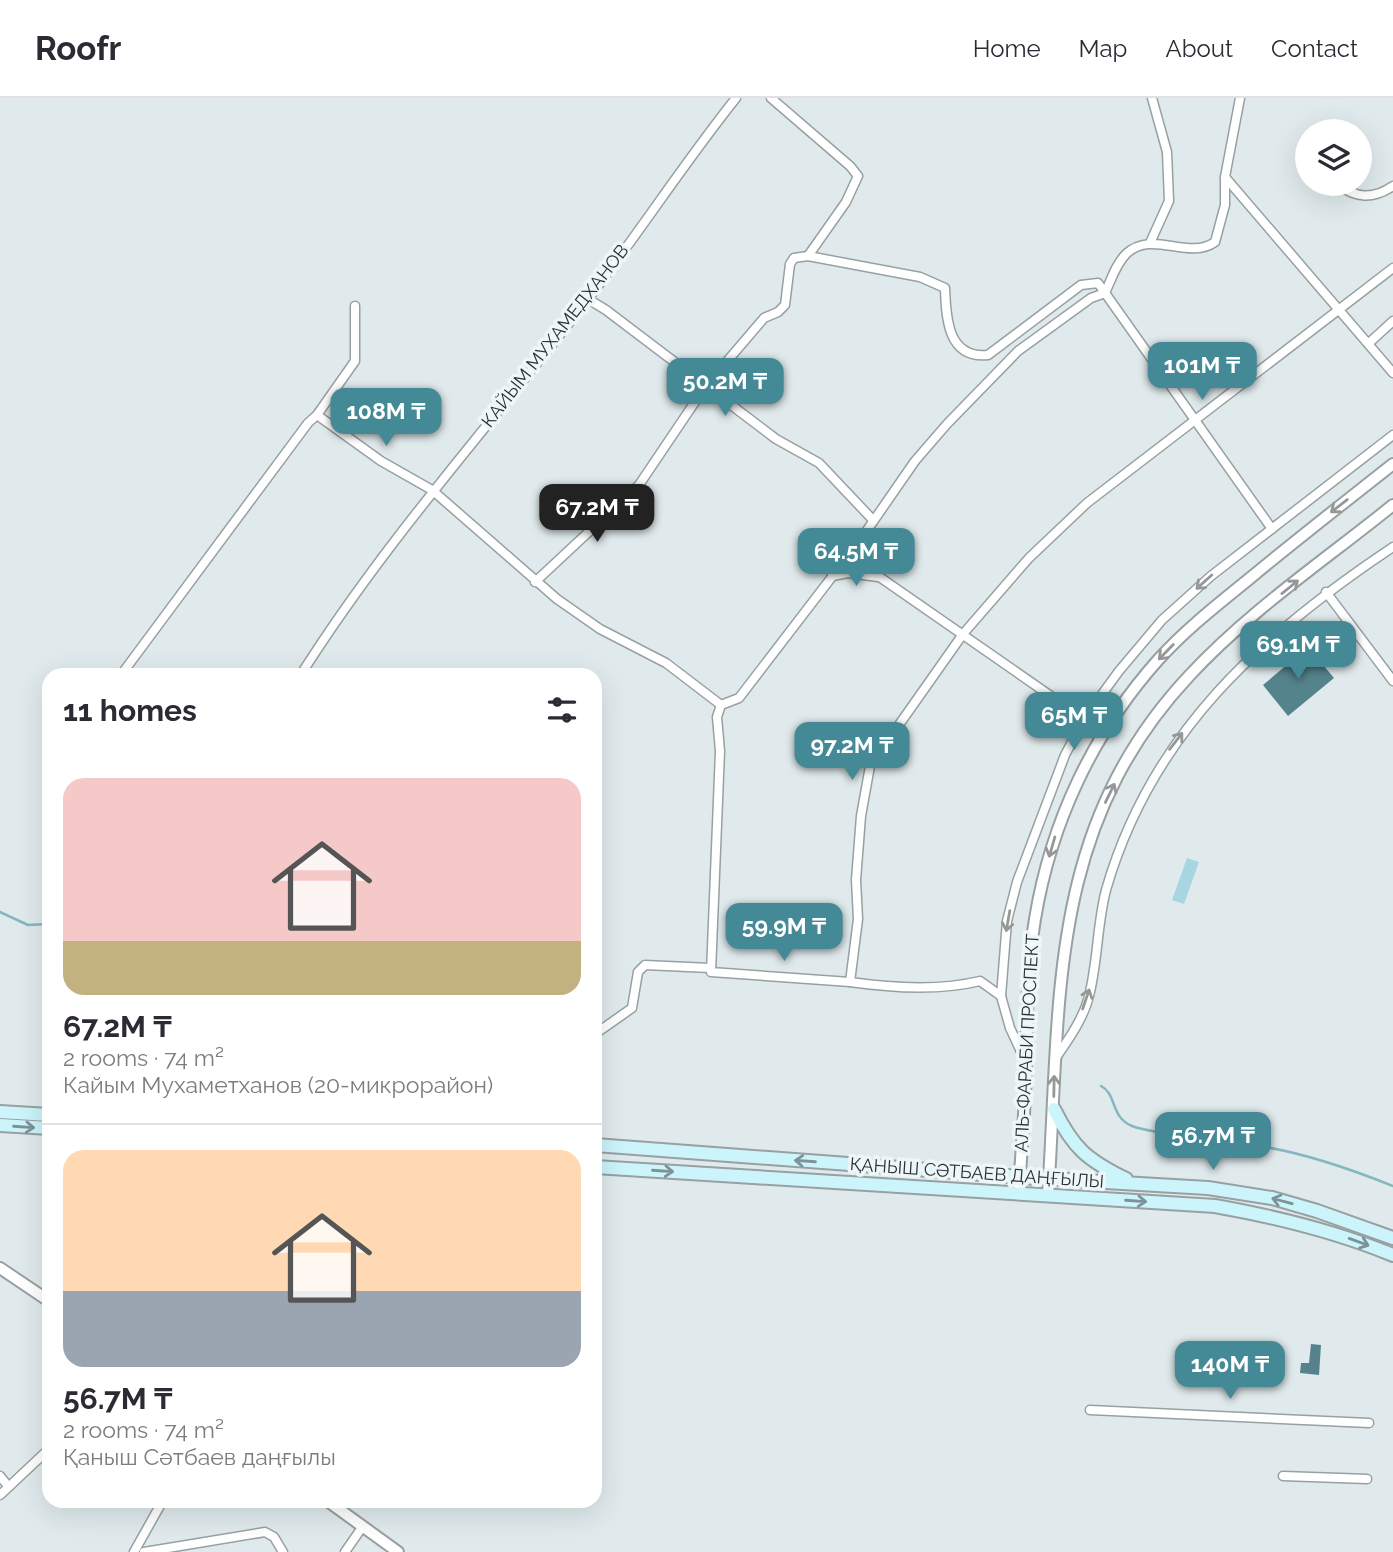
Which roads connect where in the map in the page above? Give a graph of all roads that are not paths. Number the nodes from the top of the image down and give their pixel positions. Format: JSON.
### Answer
{"nodes":[{"id":1,"x":736,"y":98,"type":"edge"},
{"id":2,"x":771,"y":98,"type":"edge"},
{"id":3,"x":1152,"y":98,"type":"edge"},
{"id":4,"x":1240,"y":98,"type":"edge"},
{"id":5,"x":1225,"y":177,"type":"junction"},
{"id":6,"x":1393,"y":186,"type":"edge"},
{"id":7,"x":1372,"y":196,"type":"edge"},
{"id":8,"x":1150,"y":243,"type":"junction"},
{"id":9,"x":808,"y":256,"type":"junction"},
{"id":10,"x":1393,"y":268,"type":"edge"},
{"id":11,"x":1105,"y":293,"type":"junction"},
{"id":12,"x":588,"y":299,"type":"junction"},
{"id":13,"x":355,"y":306,"type":"dead end"},
{"id":14,"x":1340,"y":308,"type":"junction"},
{"id":15,"x":1393,"y":321,"type":"edge"},
{"id":16,"x":1368,"y":343,"type":"junction"},
{"id":17,"x":1393,"y":373,"type":"edge"},
{"id":18,"x":705,"y":387,"type":"junction"},
{"id":19,"x":317,"y":415,"type":"junction"},
{"id":20,"x":1196,"y":418,"type":"junction"},
{"id":21,"x":1393,"y":435,"type":"edge"},
{"id":22,"x":1393,"y":464,"type":"edge"},
{"id":23,"x":432,"y":490,"type":"junction"},
{"id":24,"x":1393,"y":505,"type":"edge"},
{"id":25,"x":873,"y":520,"type":"junction"},
{"id":26,"x":1272,"y":529,"type":"junction"},
{"id":27,"x":861,"y":539,"type":"junction"},
{"id":28,"x":1393,"y":547,"type":"edge"},
{"id":29,"x":832,"y":576,"type":"junction"},
{"id":30,"x":881,"y":578,"type":"junction"},
{"id":31,"x":535,"y":582,"type":"junction"},
{"id":32,"x":1326,"y":592,"type":"junction"},
{"id":33,"x":963,"y":634,"type":"junction"},
{"id":34,"x":126,"y":668,"type":"edge"},
{"id":35,"x":305,"y":668,"type":"edge"},
{"id":36,"x":1393,"y":681,"type":"edge"},
{"id":37,"x":722,"y":705,"type":"junction"},
{"id":38,"x":1084,"y":719,"type":"junction"},
{"id":39,"x":711,"y":970,"type":"junction"},
{"id":40,"x":850,"y":982,"type":"junction"},
{"id":41,"x":1001,"y":996,"type":"junction"},
{"id":42,"x":602,"y":1029,"type":"edge"},
{"id":43,"x":1055,"y":1059,"type":"junction"},
{"id":44,"x":1026,"y":1062,"type":"junction"},
{"id":45,"x":1054,"y":1109,"type":"junction"},
{"id":46,"x":0,"y":1112,"type":"edge"},
{"id":47,"x":42,"y":1115,"type":"edge"},
{"id":48,"x":0,"y":1125,"type":"edge"},
{"id":49,"x":42,"y":1128,"type":"edge"},
{"id":50,"x":602,"y":1146,"type":"edge"},
{"id":51,"x":602,"y":1167,"type":"edge"},
{"id":52,"x":1020,"y":1177,"type":"junction"},
{"id":53,"x":1049,"y":1178,"type":"junction"},
{"id":54,"x":1132,"y":1182,"type":"junction"},
{"id":55,"x":1019,"y":1193,"type":"junction"},
{"id":56,"x":1048,"y":1195,"type":"junction"},
{"id":57,"x":1393,"y":1238,"type":"edge"},
{"id":58,"x":1393,"y":1255,"type":"edge"},
{"id":59,"x":0,"y":1268,"type":"edge"},
{"id":60,"x":42,"y":1296,"type":"edge"},
{"id":61,"x":1090,"y":1410,"type":"dead end"},
{"id":62,"x":1369,"y":1423,"type":"dead end"},
{"id":63,"x":42,"y":1456,"type":"edge"},
{"id":64,"x":0,"y":1476,"type":"edge"},
{"id":65,"x":1283,"y":1476,"type":"dead end"},
{"id":66,"x":1367,"y":1479,"type":"dead end"},
{"id":67,"x":8,"y":1486,"type":"junction"},
{"id":68,"x":0,"y":1495,"type":"edge"},
{"id":69,"x":159,"y":1508,"type":"edge"},
{"id":70,"x":338,"y":1508,"type":"edge"},
{"id":71,"x":363,"y":1526,"type":"junction"},
{"id":72,"x":134,"y":1552,"type":"edge"},
{"id":73,"x":144,"y":1552,"type":"edge"},
{"id":74,"x":283,"y":1552,"type":"edge"},
{"id":75,"x":345,"y":1552,"type":"edge"},
{"id":76,"x":398,"y":1552,"type":"edge"}],
"edges":[{"from":1,"to":12,"type":"street","name":"КАЙЫМ МУХАМЕДХАНОВ"},
{"from":2,"to":9,"type":"street"},
{"from":3,"to":8,"type":"street"},
{"from":4,"to":5,"type":"street"},
{"from":5,"to":8,"type":"street"},
{"from":5,"to":14,"type":"street"},
{"from":6,"to":7,"type":"street"},
{"from":8,"to":11,"type":"street"},
{"from":9,"to":11,"type":"street"},
{"from":9,"to":18,"type":"street"},
{"from":10,"to":14,"type":"street"},
{"from":11,"to":20,"type":"street"},
{"from":11,"to":25,"type":"street"},
{"from":12,"to":18,"type":"street"},
{"from":12,"to":23,"type":"street","name":"КАЙЫМ МУХАМЕДХАНОВ"},
{"from":13,"to":19,"type":"street"},
{"from":14,"to":16,"type":"street"},
{"from":14,"to":20,"type":"street"},
{"from":15,"to":16,"type":"street"},
{"from":16,"to":17,"type":"street"},
{"from":18,"to":25,"type":"street"},
{"from":18,"to":31,"type":"street"},
{"from":19,"to":23,"type":"street"},
{"from":19,"to":34,"type":"street"},
{"from":20,"to":26,"type":"street"},
{"from":20,"to":33,"type":"street"},
{"from":21,"to":26,"type":"street"},
{"from":22,"to":44,"type":"street","name":"АЛЬ-ФАРАБИ ПРОСПЕКТ","one_way":true},
{"from":23,"to":31,"type":"street"},
{"from":23,"to":35,"type":"street","name":"КАЙЫМ МУХАМЕДХАНОВ"},
{"from":43,"to":24,"type":"street","name":"АЛЬ-ФАРАБИ ПРОСПЕКТ","one_way":true},
{"from":25,"to":27,"type":"street"},
{"from":26,"to":38,"type":"street","one_way":true},
{"from":27,"to":29,"type":"street"},
{"from":27,"to":30,"type":"street"},
{"from":28,"to":32,"type":"street"},
{"from":29,"to":30,"type":"street"},
{"from":29,"to":37,"type":"street"},
{"from":30,"to":33,"type":"street"},
{"from":31,"to":37,"type":"street"},
{"from":32,"to":36,"type":"street"},
{"from":43,"to":32,"type":"street","one_way":true},
{"from":33,"to":38,"type":"street"},
{"from":33,"to":40,"type":"street"},
{"from":37,"to":39,"type":"street"},
{"from":38,"to":41,"type":"street","one_way":true},
{"from":39,"to":40,"type":"street"},
{"from":39,"to":42,"type":"street"},
{"from":40,"to":41,"type":"street"},
{"from":41,"to":44,"type":"street"},
{"from":45,"to":43,"type":"street","name":"АЛЬ-ФАРАБИ ПРОСПЕКТ","one_way":true},
{"from":44,"to":52,"type":"street","name":"АЛЬ-ФАРАБИ ПРОСПЕКТ"},
{"from":45,"to":53,"type":"street","name":"АЛЬ-ФАРАБИ ПРОСПЕКТ"},
{"from":45,"to":54,"type":"main road"},
{"from":46,"to":47,"type":"main road"},
{"from":48,"to":49,"type":"main road","one_way":true},
{"from":52,"to":50,"type":"main road","name":"ҚАНЫШ СӘТБАЕВ ДАҢҒЫЛЫ","one_way":true},
{"from":51,"to":55,"type":"main road","name":"ҚАНЫШ СӘТБАЕВ ДАҢҒЫЛЫ","one_way":true},
{"from":52,"to":53,"type":"main road","name":"ҚАНЫШ СӘТБАЕВ ДАҢҒЫЛЫ"},
{"from":52,"to":55,"type":"street","name":"АЛЬ-ФАРАБИ ПРОСПЕКТ"},
{"from":53,"to":54,"type":"main road","name":"ҚАНЫШ СӘТБАЕВ ДАҢҒЫЛЫ"},
{"from":53,"to":56,"type":"street","name":"АЛЬ-ФАРАБИ ПРОСПЕКТ"},
{"from":57,"to":54,"type":"main road","name":"ҚАНЫШ СӘТБАЕВ ДАҢҒЫЛЫ","one_way":true},
{"from":55,"to":56,"type":"main road","name":"ҚАНЫШ СӘТБАЕВ ДАҢҒЫЛЫ"},
{"from":56,"to":58,"type":"main road","name":"ҚАНЫШ СӘТБАЕВ ДАҢҒЫЛЫ","one_way":true},
{"from":59,"to":60,"type":"street"},
{"from":61,"to":62,"type":"street"},
{"from":63,"to":67,"type":"street"},
{"from":64,"to":67,"type":"street"},
{"from":65,"to":66,"type":"street"},
{"from":67,"to":68,"type":"street"},
{"from":69,"to":72,"type":"street"},
{"from":70,"to":71,"type":"street"},
{"from":71,"to":75,"type":"street"},
{"from":71,"to":76,"type":"street"},
{"from":73,"to":74,"type":"street"}]}
